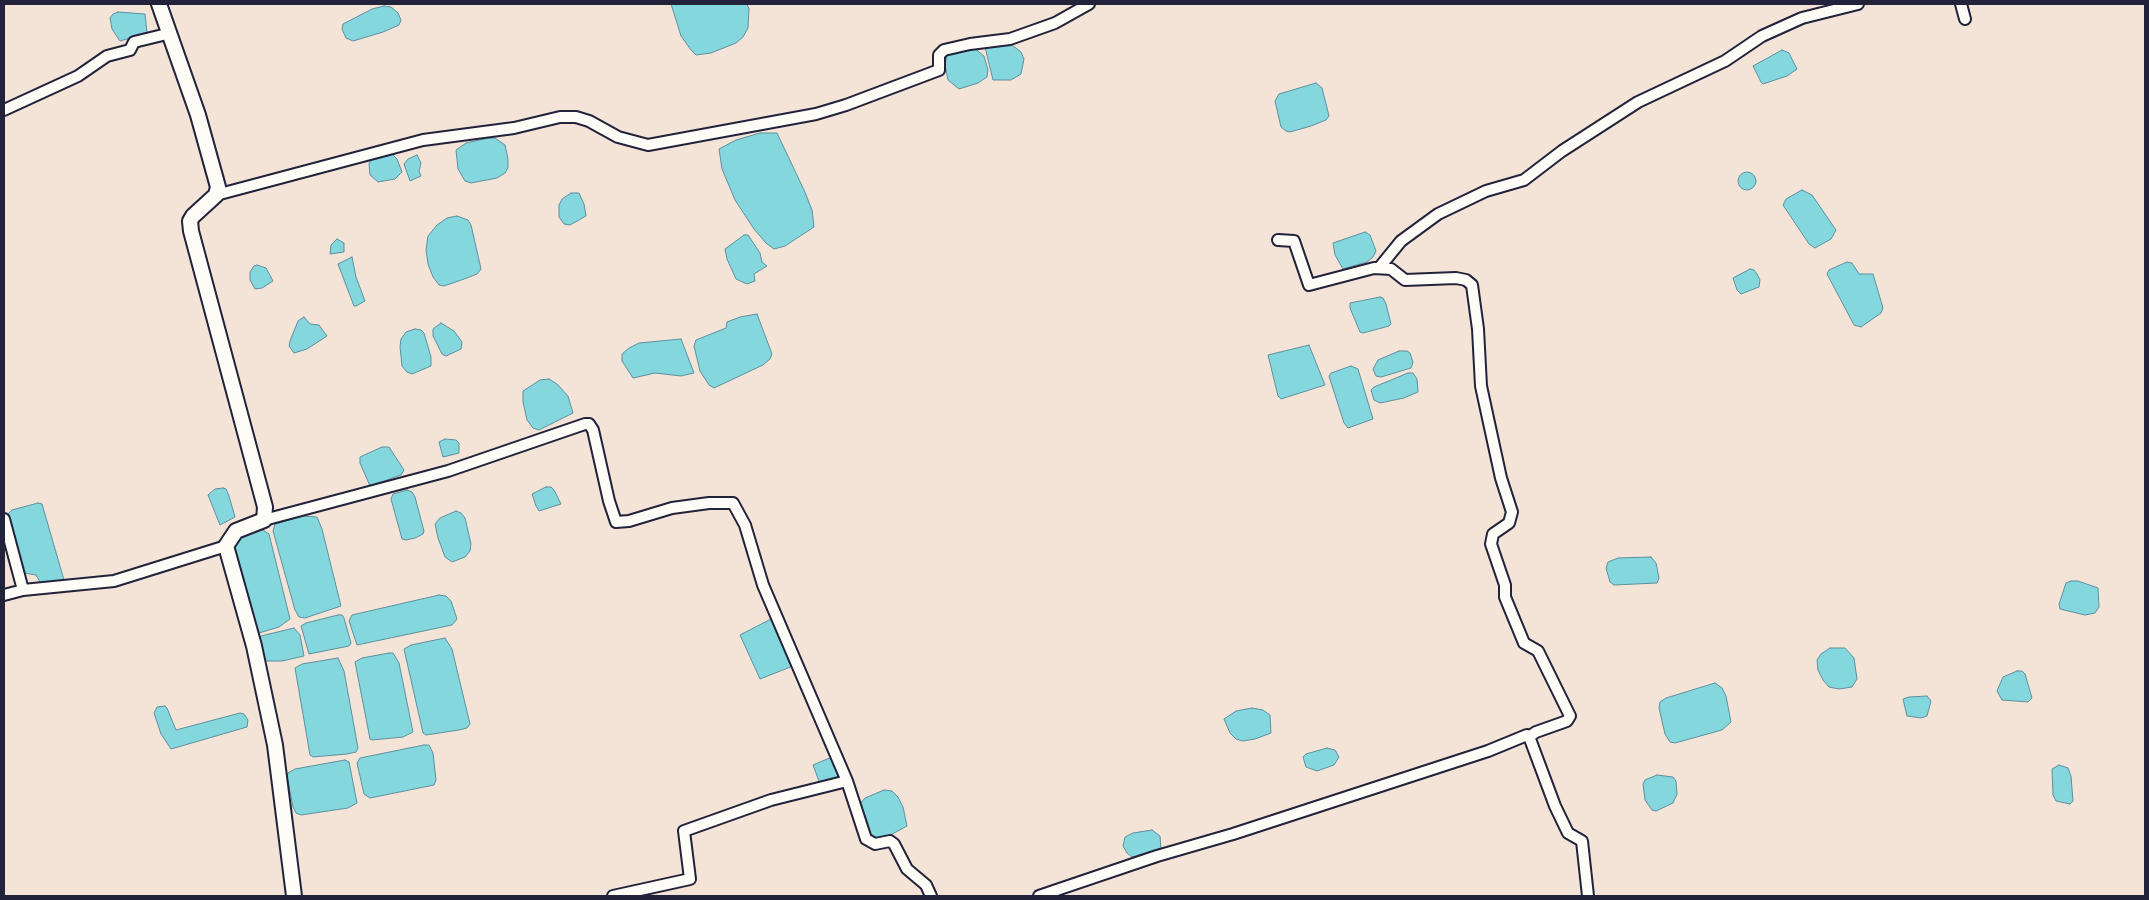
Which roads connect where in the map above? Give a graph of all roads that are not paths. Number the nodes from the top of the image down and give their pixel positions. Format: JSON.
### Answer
{"nodes":[{"id":1,"x":159,"y":4,"type":"edge"},
{"id":2,"x":1089,"y":4,"type":"edge"},
{"id":3,"x":1858,"y":4,"type":"edge"},
{"id":4,"x":1961,"y":4,"type":"edge"},
{"id":5,"x":1965,"y":19,"type":"dead end"},
{"id":6,"x":170,"y":33,"type":"junction"},
{"id":7,"x":4,"y":110,"type":"edge"},
{"id":8,"x":216,"y":195,"type":"junction"},
{"id":9,"x":1278,"y":240,"type":"dead end"},
{"id":10,"x":1379,"y":268,"type":"junction"},
{"id":11,"x":4,"y":519,"type":"edge"},
{"id":12,"x":264,"y":520,"type":"junction"},
{"id":13,"x":226,"y":546,"type":"junction"},
{"id":14,"x":23,"y":590,"type":"junction"},
{"id":15,"x":4,"y":595,"type":"edge"},
{"id":16,"x":1530,"y":736,"type":"junction"},
{"id":17,"x":847,"y":780,"type":"junction"},
{"id":18,"x":294,"y":896,"type":"edge"},
{"id":19,"x":612,"y":896,"type":"edge"},
{"id":20,"x":931,"y":896,"type":"edge"},
{"id":21,"x":1039,"y":896,"type":"edge"},
{"id":22,"x":1588,"y":896,"type":"edge"}],
"edges":[{"from":1,"to":6,"type":"main road"},
{"from":2,"to":8,"type":"street"},
{"from":3,"to":10,"type":"street"},
{"from":4,"to":5,"type":"street"},
{"from":6,"to":7,"type":"street"},
{"from":6,"to":8,"type":"main road"},
{"from":8,"to":12,"type":"main road"},
{"from":9,"to":10,"type":"street"},
{"from":10,"to":16,"type":"street"},
{"from":11,"to":14,"type":"street"},
{"from":12,"to":13,"type":"main road"},
{"from":12,"to":17,"type":"street"},
{"from":13,"to":14,"type":"street"},
{"from":13,"to":18,"type":"main road"},
{"from":14,"to":15,"type":"street"},
{"from":16,"to":21,"type":"street"},
{"from":16,"to":22,"type":"street"},
{"from":17,"to":19,"type":"street"},
{"from":17,"to":20,"type":"street"}]}
